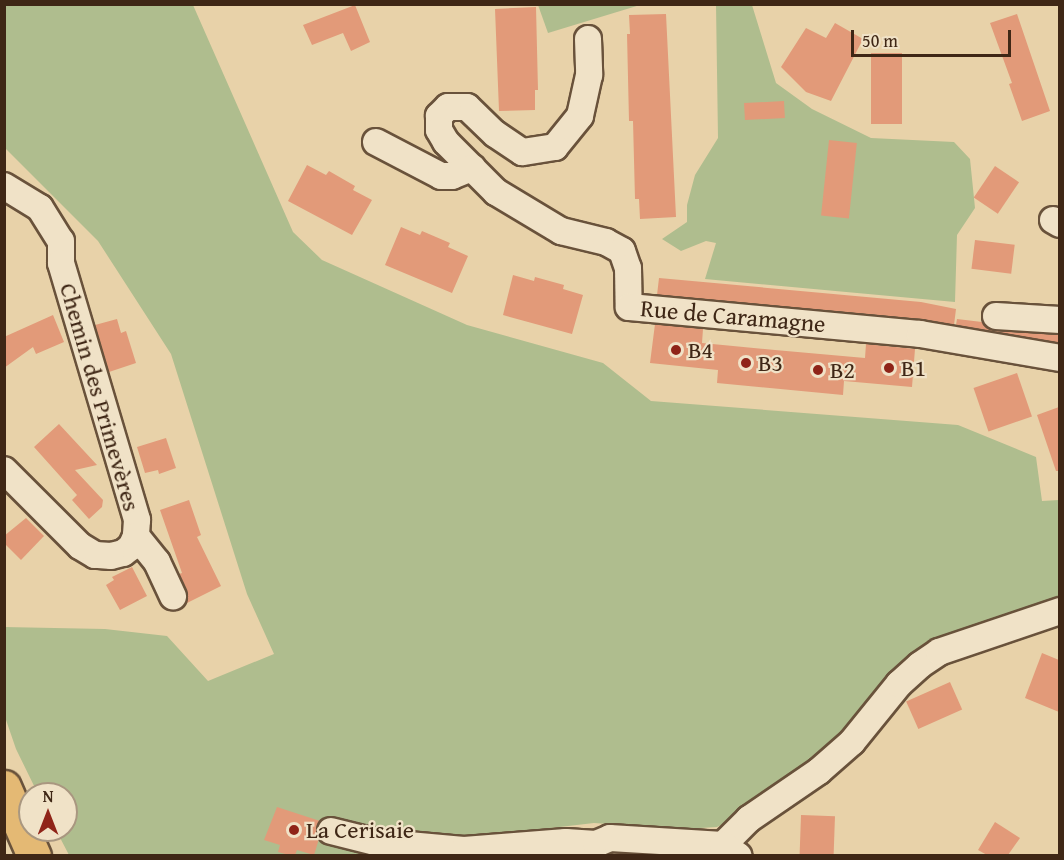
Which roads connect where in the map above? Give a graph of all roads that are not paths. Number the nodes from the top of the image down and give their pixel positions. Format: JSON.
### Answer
{"nodes":[{"id":1,"x":588,"y":39,"type":"dead end"},
{"id":2,"x":376,"y":142,"type":"dead end"},
{"id":3,"x":472,"y":168,"type":"junction"},
{"id":4,"x":4,"y":186,"type":"edge"},
{"id":5,"x":996,"y":316,"type":"dead end"},
{"id":6,"x":1059,"y":320,"type":"edge"},
{"id":7,"x":1059,"y":358,"type":"edge"},
{"id":8,"x":4,"y":470,"type":"edge"},
{"id":9,"x":136,"y":536,"type":"junction"},
{"id":10,"x":173,"y":596,"type":"dead end"},
{"id":11,"x":1059,"y":611,"type":"edge"},
{"id":12,"x":4,"y":787,"type":"edge"},
{"id":13,"x":331,"y":831,"type":"dead end"},
{"id":14,"x":592,"y":850,"type":"edge"},
{"id":15,"x":731,"y":850,"type":"edge"},
{"id":16,"x":34,"y":855,"type":"edge"}],
"edges":[{"from":1,"to":3,"type":"street","name":"Rue de Caramagne"},
{"from":2,"to":3,"type":"street"},
{"from":3,"to":7,"type":"street","name":"Rue de Caramagne"},
{"from":4,"to":9,"type":"street","name":"Chemin des Primevères"},
{"from":5,"to":6,"type":"street"},
{"from":8,"to":9,"type":"street","name":"Chemin des Primevères"},
{"from":9,"to":10,"type":"street"},
{"from":11,"to":15,"type":"street"},
{"from":12,"to":16,"type":"highway"},
{"from":13,"to":14,"type":"street"},
{"from":14,"to":15,"type":"street"}]}
